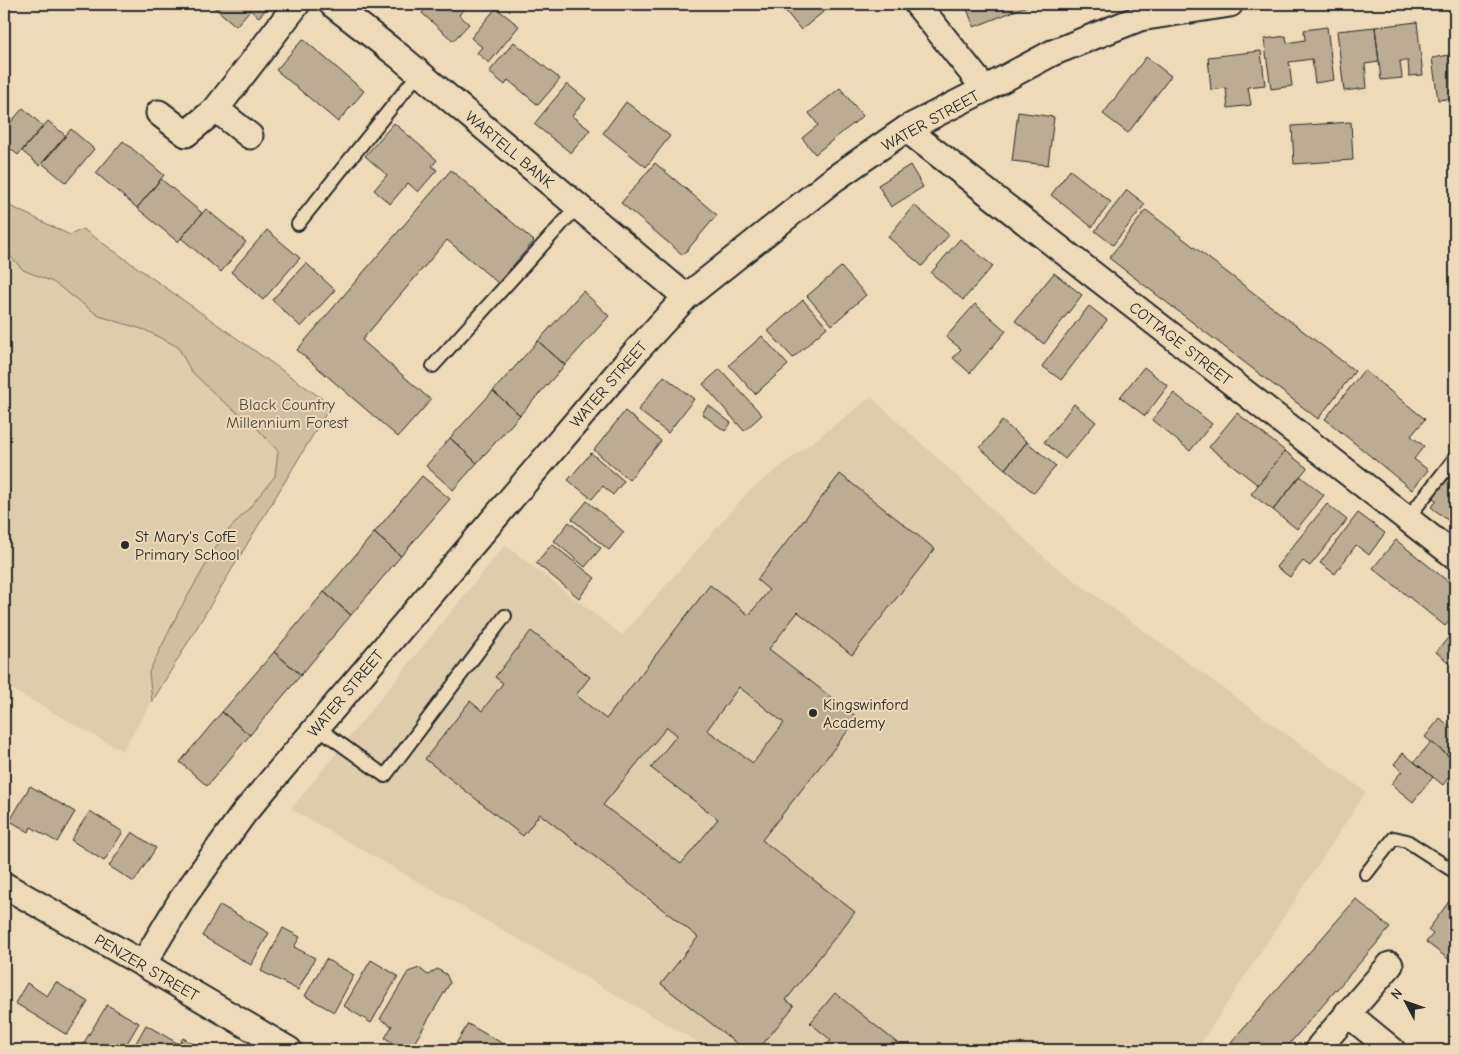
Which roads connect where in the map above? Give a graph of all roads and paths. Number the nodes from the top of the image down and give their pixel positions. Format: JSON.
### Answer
{"nodes":[{"id":1,"x":297,"y":4,"type":"edge"},
{"id":2,"x":332,"y":4,"type":"edge"},
{"id":3,"x":917,"y":4,"type":"edge"},
{"id":4,"x":1230,"y":4,"type":"edge"},
{"id":5,"x":419,"y":73,"type":"junction"},
{"id":6,"x":985,"y":89,"type":"junction"},
{"id":7,"x":216,"y":109,"type":"junction"},
{"id":8,"x":159,"y":113,"type":"dead end"},
{"id":9,"x":906,"y":129,"type":"junction"},
{"id":10,"x":250,"y":136,"type":"dead end"},
{"id":11,"x":578,"y":206,"type":"junction"},
{"id":12,"x":298,"y":224,"type":"dead end"},
{"id":13,"x":686,"y":297,"type":"junction"},
{"id":14,"x":433,"y":366,"type":"dead end"},
{"id":15,"x":1455,"y":458,"type":"edge"},
{"id":16,"x":1407,"y":519,"type":"junction"},
{"id":17,"x":1455,"y":556,"type":"edge"},
{"id":18,"x":505,"y":616,"type":"dead end"},
{"id":19,"x":317,"y":727,"type":"junction"},
{"id":20,"x":1455,"y":872,"type":"edge"},
{"id":21,"x":1366,"y":874,"type":"dead end"},
{"id":22,"x":5,"y":889,"type":"edge"},
{"id":23,"x":143,"y":964,"type":"junction"},
{"id":24,"x":1390,"y":965,"type":"dead end"},
{"id":25,"x":1347,"y":1013,"type":"junction"},
{"id":26,"x":1320,"y":1046,"type":"dead end"},
{"id":27,"x":289,"y":1050,"type":"edge"},
{"id":28,"x":1392,"y":1050,"type":"edge"}],
"edges":[{"from":1,"to":7,"type":"street"},
{"from":2,"to":5,"type":"street","name":"WARTELL BANK"},
{"from":3,"to":6,"type":"street"},
{"from":4,"to":6,"type":"street","name":"WATER STREET"},
{"from":5,"to":11,"type":"street","name":"WARTELL BANK"},
{"from":5,"to":12,"type":"lane"},
{"from":6,"to":9,"type":"street","name":"WATER STREET"},
{"from":7,"to":8,"type":"street"},
{"from":7,"to":10,"type":"street"},
{"from":9,"to":13,"type":"street","name":"WATER STREET"},
{"from":9,"to":16,"type":"street","name":"COTTAGE STREET"},
{"from":11,"to":13,"type":"street","name":"WARTELL BANK"},
{"from":11,"to":14,"type":"lane"},
{"from":13,"to":19,"type":"street","name":"WATER STREET"},
{"from":15,"to":16,"type":"lane"},
{"from":16,"to":17,"type":"street","name":"COTTAGE STREET"},
{"from":18,"to":19,"type":"lane"},
{"from":19,"to":23,"type":"street","name":"WATER STREET"},
{"from":20,"to":21,"type":"lane"},
{"from":22,"to":23,"type":"street","name":"PENZER STREET"},
{"from":23,"to":27,"type":"street","name":"PENZER STREET"},
{"from":24,"to":25,"type":"street"},
{"from":25,"to":26,"type":"street"},
{"from":25,"to":28,"type":"street"}]}
